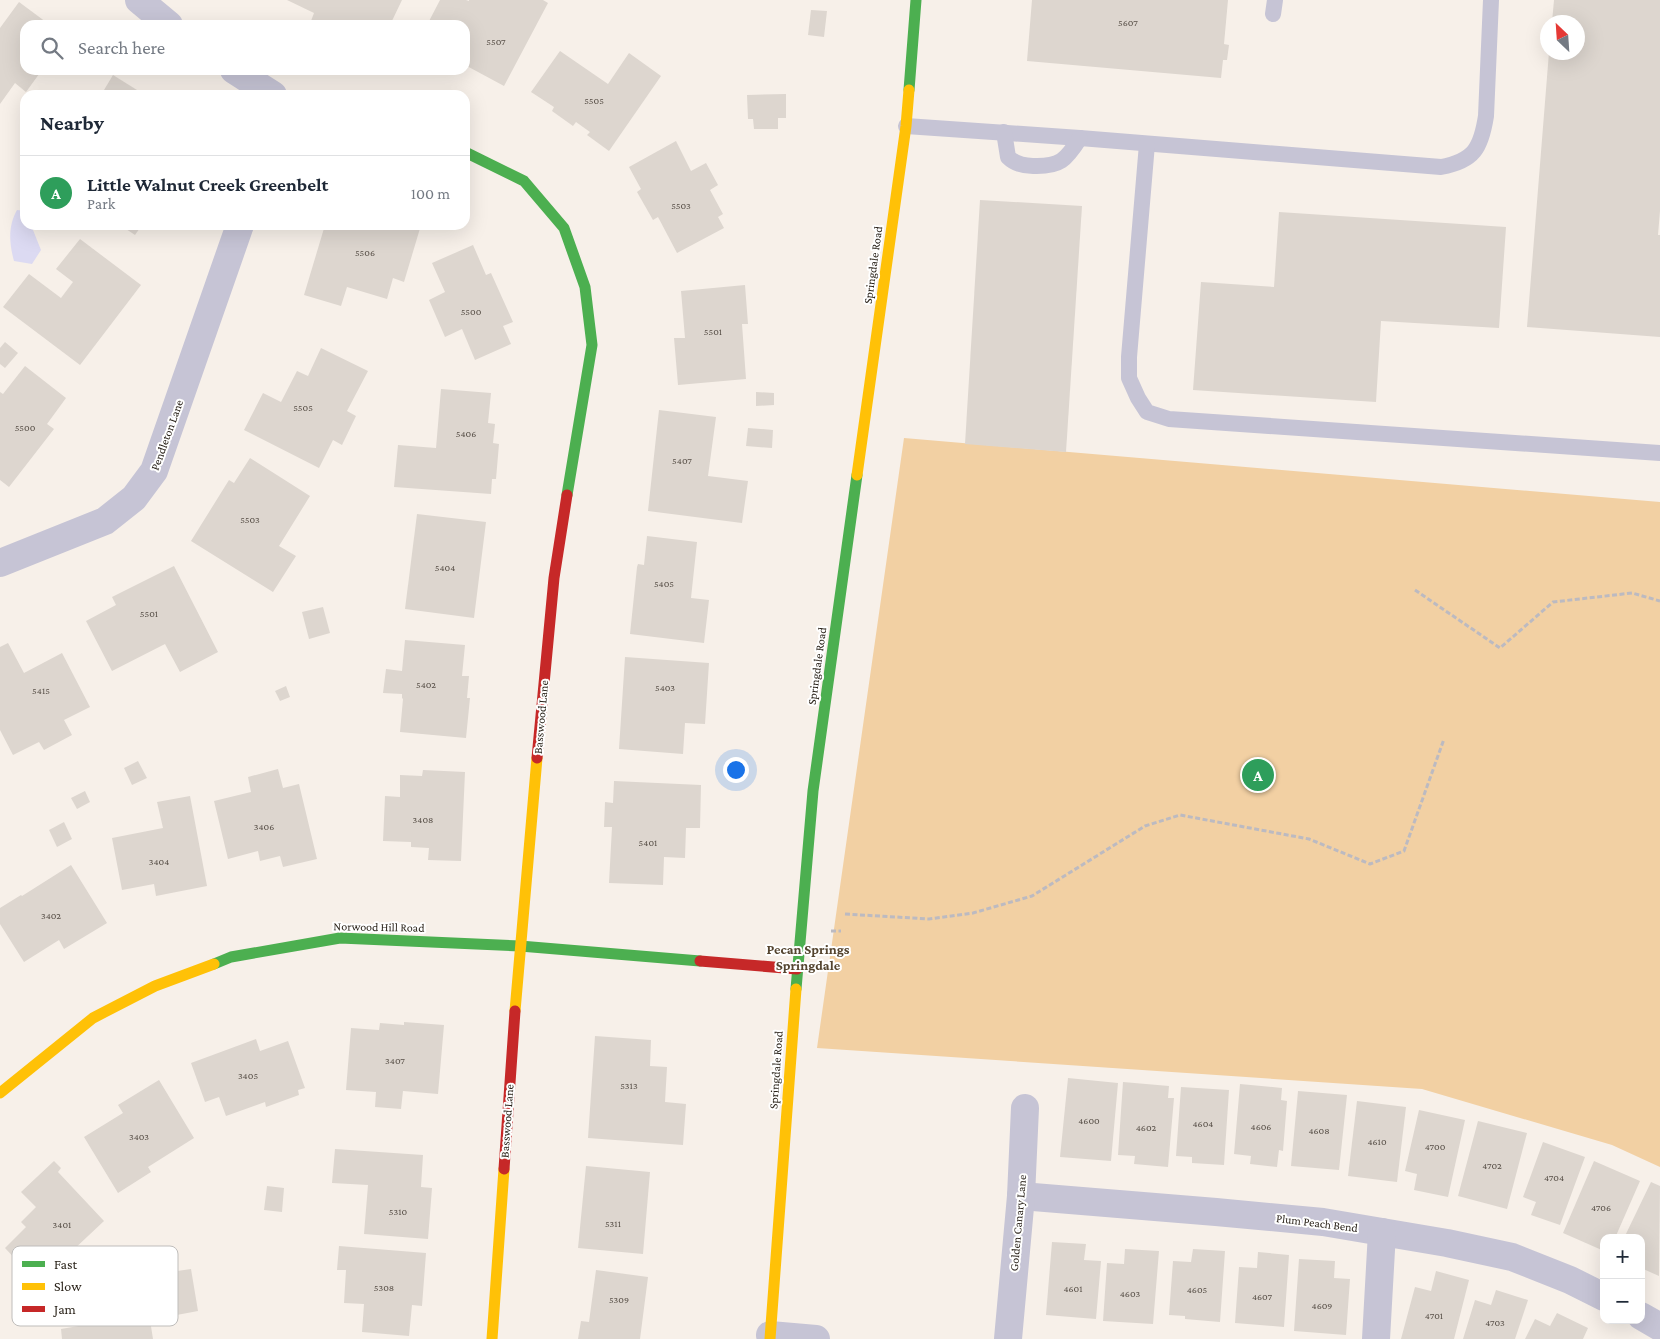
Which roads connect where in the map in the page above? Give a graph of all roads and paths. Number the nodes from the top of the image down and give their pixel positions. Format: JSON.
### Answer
{"nodes":[{"id":1,"x":139,"y":0,"type":"edge"},
{"id":2,"x":916,"y":0,"type":"edge"},
{"id":3,"x":1491,"y":0,"type":"edge"},
{"id":4,"x":163,"y":20,"type":"edge"},
{"id":5,"x":242,"y":75,"type":"edge"},
{"id":6,"x":264,"y":90,"type":"edge"},
{"id":7,"x":906,"y":126,"type":"junction"},
{"id":8,"x":1004,"y":132,"type":"junction"},
{"id":9,"x":1080,"y":138,"type":"junction"},
{"id":10,"x":1147,"y":144,"type":"junction"},
{"id":11,"x":470,"y":154,"type":"edge"},
{"id":12,"x":238,"y":230,"type":"edge"},
{"id":13,"x":1660,"y":453,"type":"edge"},
{"id":14,"x":0,"y":563,"type":"edge"},
{"id":15,"x":1415,"y":590,"type":"dead end"},
{"id":16,"x":1660,"y":601,"type":"edge"},
{"id":17,"x":1444,"y":739,"type":"dead end"},
{"id":18,"x":845,"y":914,"type":"dead end"},
{"id":19,"x":520,"y":946,"type":"junction"},
{"id":20,"x":797,"y":968,"type":"junction"},
{"id":21,"x":0,"y":1093,"type":"edge"},
{"id":22,"x":1025,"y":1108,"type":"dead end"},
{"id":23,"x":1021,"y":1196,"type":"junction"},
{"id":24,"x":1382,"y":1232,"type":"junction"},
{"id":25,"x":1600,"y":1295,"type":"edge"},
{"id":26,"x":1645,"y":1318,"type":"edge"},
{"id":27,"x":1660,"y":1327,"type":"edge"},
{"id":28,"x":770,"y":1337,"type":"edge"},
{"id":29,"x":492,"y":1339,"type":"edge"},
{"id":30,"x":816,"y":1339,"type":"edge"},
{"id":31,"x":1008,"y":1339,"type":"edge"},
{"id":32,"x":1376,"y":1339,"type":"edge"}],
"edges":[{"from":1,"to":4,"type":"street"},
{"from":2,"to":7,"type":"street","name":"Springdale Road"},
{"from":3,"to":10,"type":"lane"},
{"from":5,"to":6,"type":"street"},
{"from":7,"to":8,"type":"lane"},
{"from":7,"to":20,"type":"street","name":"Springdale Road"},
{"from":8,"to":9,"type":"lane"},
{"from":8,"to":9,"type":"lane"},
{"from":9,"to":10,"type":"lane"},
{"from":10,"to":13,"type":"lane"},
{"from":11,"to":19,"type":"street","name":"Basswood Lane"},
{"from":12,"to":14,"type":"street","name":"Pendleton Lane"},
{"from":15,"to":16,"type":"path"},
{"from":17,"to":18,"type":"path"},
{"from":19,"to":20,"type":"street","name":"Norwood Hill Road"},
{"from":19,"to":21,"type":"street","name":"Norwood Hill Road"},
{"from":19,"to":29,"type":"street","name":"Basswood Lane"},
{"from":20,"to":28,"type":"street","name":"Springdale Road"},
{"from":22,"to":23,"type":"street","name":"Golden Canary Lane"},
{"from":23,"to":24,"type":"street","name":"Plum Peach Bend"},
{"from":23,"to":31,"type":"street","name":"Golden Canary Lane"},
{"from":24,"to":25,"type":"street","name":"Plum Peach Bend"},
{"from":24,"to":32,"type":"street"},
{"from":26,"to":27,"type":"street"},
{"from":28,"to":30,"type":"street"}]}
